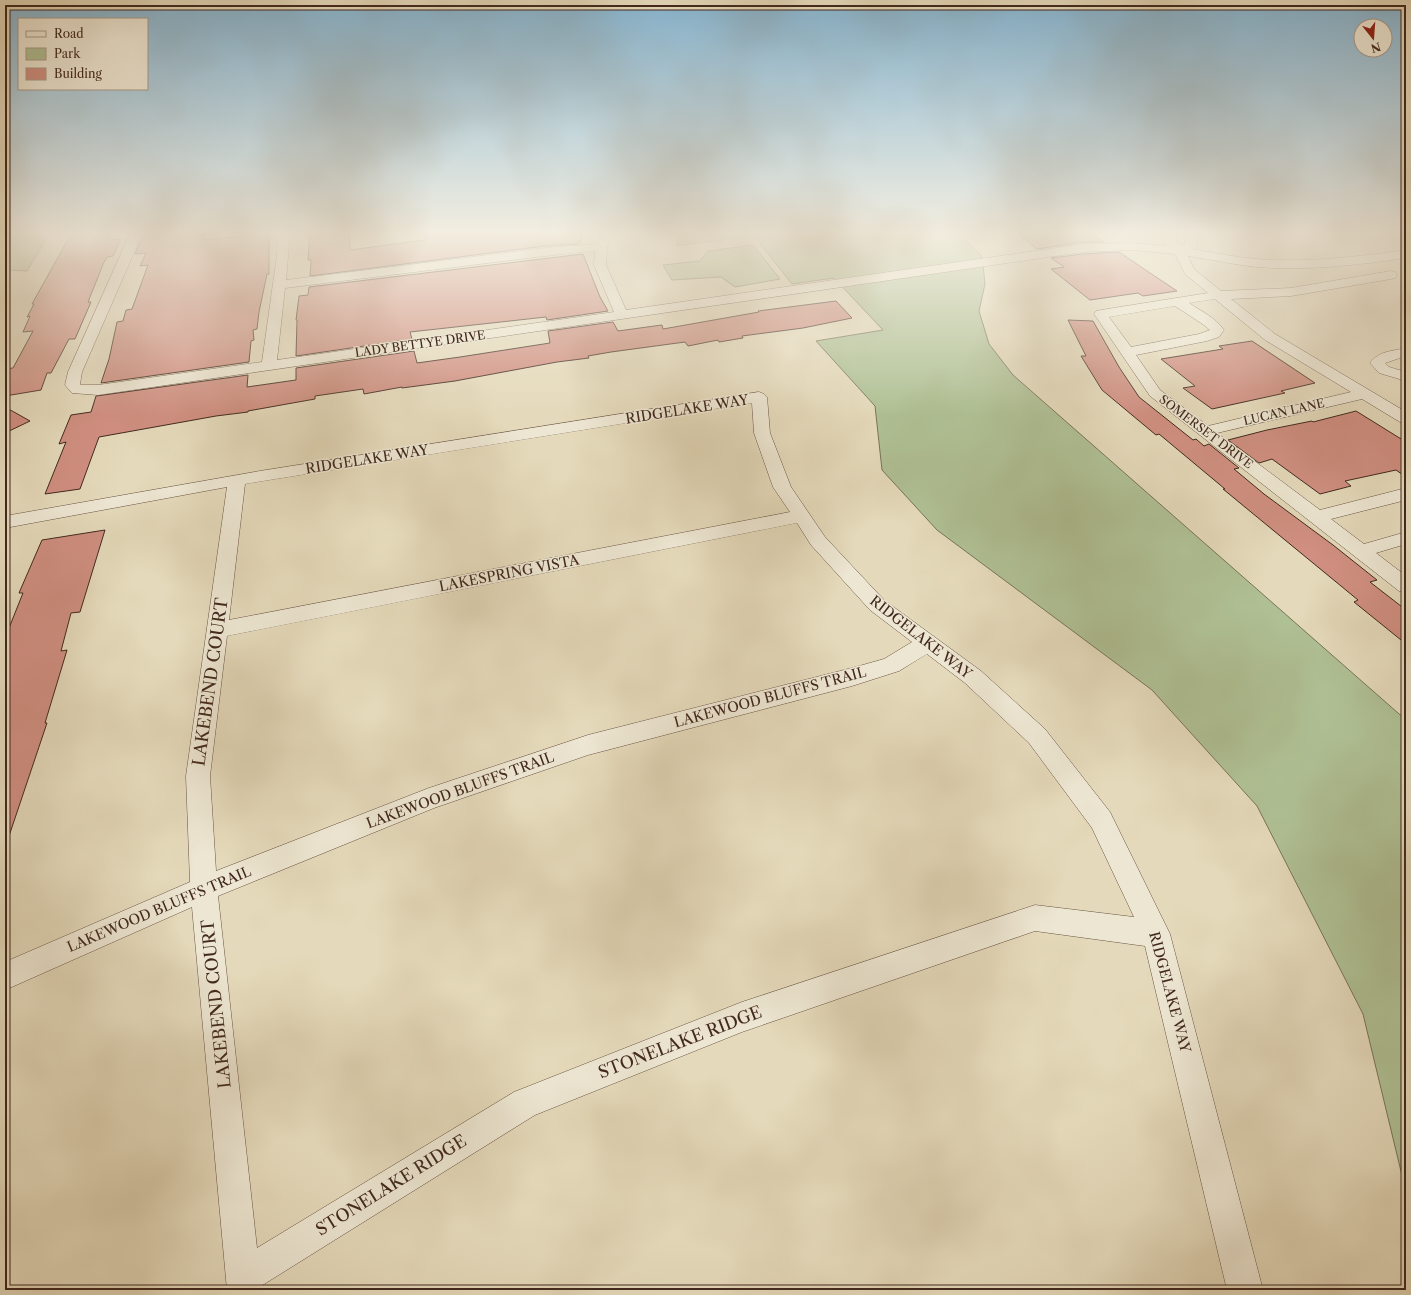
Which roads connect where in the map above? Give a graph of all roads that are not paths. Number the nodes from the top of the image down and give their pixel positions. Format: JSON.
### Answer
{"nodes":[{"id":1,"x":110,"y":294,"type":"edge"},
{"id":2,"x":279,"y":294,"type":"edge"},
{"id":3,"x":613,"y":294,"type":"edge"},
{"id":4,"x":764,"y":294,"type":"edge"},
{"id":5,"x":1229,"y":294,"type":"edge"},
{"id":6,"x":1216,"y":295,"type":"junction"},
{"id":7,"x":1177,"y":301,"type":"junction"},
{"id":8,"x":622,"y":315,"type":"junction"},
{"id":9,"x":1127,"y":352,"type":"junction"},
{"id":10,"x":1406,"y":352,"type":"edge"},
{"id":11,"x":269,"y":366,"type":"junction"},
{"id":12,"x":1406,"y":377,"type":"edge"},
{"id":13,"x":1364,"y":394,"type":"junction"},
{"id":14,"x":1406,"y":419,"type":"edge"},
{"id":15,"x":1205,"y":431,"type":"junction"},
{"id":16,"x":237,"y":480,"type":"junction"},
{"id":17,"x":1406,"y":494,"type":"edge"},
{"id":18,"x":801,"y":516,"type":"junction"},
{"id":19,"x":1317,"y":517,"type":"junction"},
{"id":20,"x":6,"y":523,"type":"edge"},
{"id":21,"x":1406,"y":538,"type":"edge"},
{"id":22,"x":1361,"y":551,"type":"junction"},
{"id":23,"x":1406,"y":586,"type":"edge"},
{"id":24,"x":217,"y":630,"type":"junction"},
{"id":25,"x":928,"y":643,"type":"junction"},
{"id":26,"x":204,"y":888,"type":"junction"},
{"id":27,"x":1156,"y":934,"type":"junction"},
{"id":28,"x":5,"y":976,"type":"edge"},
{"id":29,"x":244,"y":1284,"type":"edge"},
{"id":30,"x":1245,"y":1290,"type":"edge"}],
"edges":[{"from":1,"to":11,"type":"street","name":"LADY BETTYE DRIVE"},
{"from":2,"to":11,"type":"street"},
{"from":3,"to":8,"type":"street"},
{"from":4,"to":8,"type":"street","name":"LADY BETTYE DRIVE"},
{"from":5,"to":6,"type":"street","name":"SOMERSET DRIVE"},
{"from":6,"to":7,"type":"street","name":"SOMERSET DRIVE"},
{"from":6,"to":13,"type":"street"},
{"from":7,"to":9,"type":"street","name":"SOMERSET DRIVE"},
{"from":7,"to":9,"type":"street"},
{"from":8,"to":11,"type":"street","name":"LADY BETTYE DRIVE"},
{"from":9,"to":15,"type":"street","name":"SOMERSET DRIVE"},
{"from":10,"to":12,"type":"street"},
{"from":13,"to":14,"type":"street"},
{"from":13,"to":15,"type":"street","name":"LUCAN LANE"},
{"from":15,"to":19,"type":"street","name":"SOMERSET DRIVE"},
{"from":16,"to":18,"type":"street","name":"RIDGELAKE WAY"},
{"from":16,"to":20,"type":"street","name":"RIDGELAKE WAY"},
{"from":16,"to":24,"type":"street","name":"LAKEBEND COURT"},
{"from":17,"to":19,"type":"street"},
{"from":18,"to":24,"type":"street","name":"LAKESPRING VISTA"},
{"from":18,"to":25,"type":"street","name":"RIDGELAKE WAY"},
{"from":19,"to":22,"type":"street","name":"SOMERSET DRIVE"},
{"from":21,"to":22,"type":"street"},
{"from":22,"to":23,"type":"street","name":"SOMERSET DRIVE"},
{"from":24,"to":26,"type":"street","name":"LAKEBEND COURT"},
{"from":25,"to":26,"type":"street","name":"LAKEWOOD BLUFFS TRAIL"},
{"from":25,"to":27,"type":"street","name":"RIDGELAKE WAY"},
{"from":26,"to":28,"type":"street","name":"LAKEWOOD BLUFFS TRAIL"},
{"from":26,"to":29,"type":"street","name":"LAKEBEND COURT"},
{"from":27,"to":29,"type":"street","name":"STONELAKE RIDGE"},
{"from":27,"to":30,"type":"street","name":"RIDGELAKE WAY"}]}
